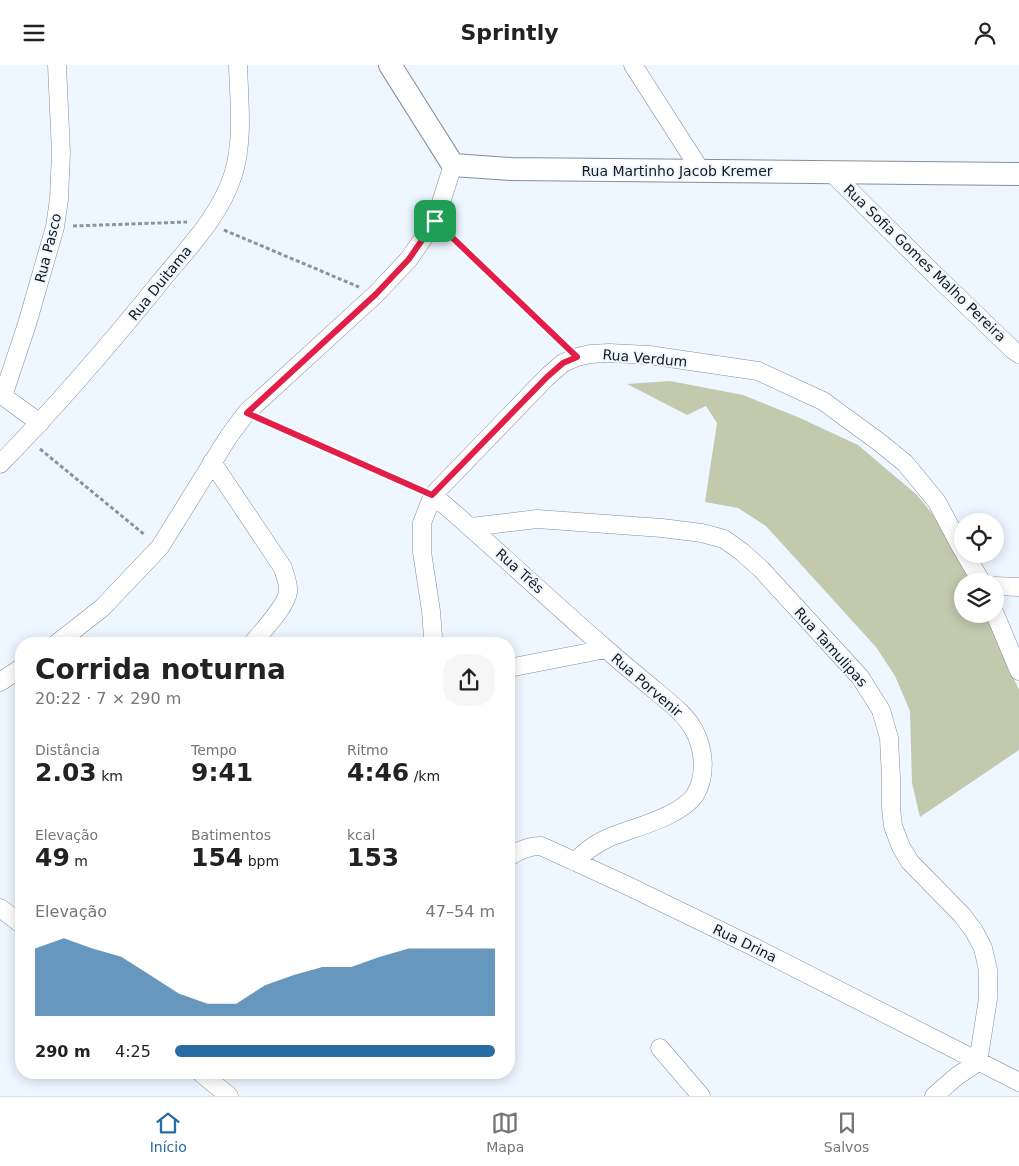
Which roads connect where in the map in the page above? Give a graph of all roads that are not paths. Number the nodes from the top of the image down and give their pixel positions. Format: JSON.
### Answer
{"nodes":[{"id":1,"x":57,"y":65,"type":"edge"},
{"id":2,"x":238,"y":65,"type":"edge"},
{"id":3,"x":390,"y":65,"type":"edge"},
{"id":4,"x":633,"y":65,"type":"edge"},
{"id":5,"x":453,"y":165,"type":"junction"},
{"id":6,"x":701,"y":171,"type":"junction"},
{"id":7,"x":831,"y":172,"type":"junction"},
{"id":8,"x":1019,"y":174,"type":"edge"},
{"id":9,"x":1019,"y":354,"type":"edge"},
{"id":10,"x":2,"y":395,"type":"edge"},
{"id":11,"x":40,"y":423,"type":"junction"},
{"id":12,"x":212,"y":462,"type":"junction"},
{"id":13,"x":0,"y":464,"type":"edge"},
{"id":14,"x":432,"y":495,"type":"junction"},
{"id":15,"x":471,"y":527,"type":"junction"},
{"id":16,"x":954,"y":535,"type":"edge"},
{"id":17,"x":1004,"y":586,"type":"edge"},
{"id":18,"x":1019,"y":587,"type":"edge"},
{"id":19,"x":999,"y":623,"type":"edge"},
{"id":20,"x":65,"y":637,"type":"edge"},
{"id":21,"x":258,"y":637,"type":"edge"},
{"id":22,"x":433,"y":637,"type":"edge"},
{"id":23,"x":606,"y":649,"type":"junction"},
{"id":24,"x":515,"y":667,"type":"edge"},
{"id":25,"x":15,"y":671,"type":"edge"},
{"id":26,"x":1019,"y":671,"type":"edge"},
{"id":27,"x":0,"y":682,"type":"edge"},
{"id":28,"x":515,"y":853,"type":"edge"},
{"id":29,"x":575,"y":862,"type":"junction"},
{"id":30,"x":0,"y":908,"type":"edge"},
{"id":31,"x":15,"y":919,"type":"edge"},
{"id":32,"x":660,"y":1048,"type":"dead end"},
{"id":33,"x":978,"y":1062,"type":"junction"},
{"id":34,"x":208,"y":1079,"type":"edge"},
{"id":35,"x":1019,"y":1082,"type":"edge"},
{"id":36,"x":229,"y":1096,"type":"edge"},
{"id":37,"x":701,"y":1096,"type":"edge"},
{"id":38,"x":934,"y":1096,"type":"edge"}],
"edges":[{"from":1,"to":10,"type":"street","name":"Rua Pasco"},
{"from":2,"to":11,"type":"street","name":"Rua Duitama"},
{"from":3,"to":5,"type":"street"},
{"from":4,"to":6,"type":"street"},
{"from":5,"to":6,"type":"street","name":"Rua Martinho Jacob Kremer"},
{"from":5,"to":12,"type":"street"},
{"from":6,"to":7,"type":"street","name":"Rua Martinho Jacob Kremer"},
{"from":7,"to":8,"type":"street","name":"Rua Martinho Jacob Kremer"},
{"from":7,"to":9,"type":"street","name":"Rua Sofia Gomes Malho Pereira"},
{"from":10,"to":11,"type":"street"},
{"from":11,"to":13,"type":"street","name":"Rua Duitama"},
{"from":12,"to":20,"type":"street"},
{"from":12,"to":21,"type":"street"},
{"from":14,"to":15,"type":"street","name":"Rua Três"},
{"from":14,"to":16,"type":"street","name":"Rua Verdum"},
{"from":14,"to":22,"type":"street","name":"Rua Verdum"},
{"from":15,"to":23,"type":"street","name":"Rua Três"},
{"from":15,"to":33,"type":"street","name":"Rua Tamulipas"},
{"from":17,"to":18,"type":"street"},
{"from":19,"to":26,"type":"street"},
{"from":23,"to":24,"type":"street","name":"Rua Porvenir"},
{"from":23,"to":29,"type":"street","name":"Rua Porvenir"},
{"from":25,"to":27,"type":"street"},
{"from":28,"to":29,"type":"street","name":"Rua Drina"},
{"from":29,"to":33,"type":"street","name":"Rua Drina"},
{"from":30,"to":31,"type":"street"},
{"from":32,"to":37,"type":"street"},
{"from":33,"to":35,"type":"street","name":"Rua Drina"},
{"from":33,"to":38,"type":"street"},
{"from":34,"to":36,"type":"street"}]}
